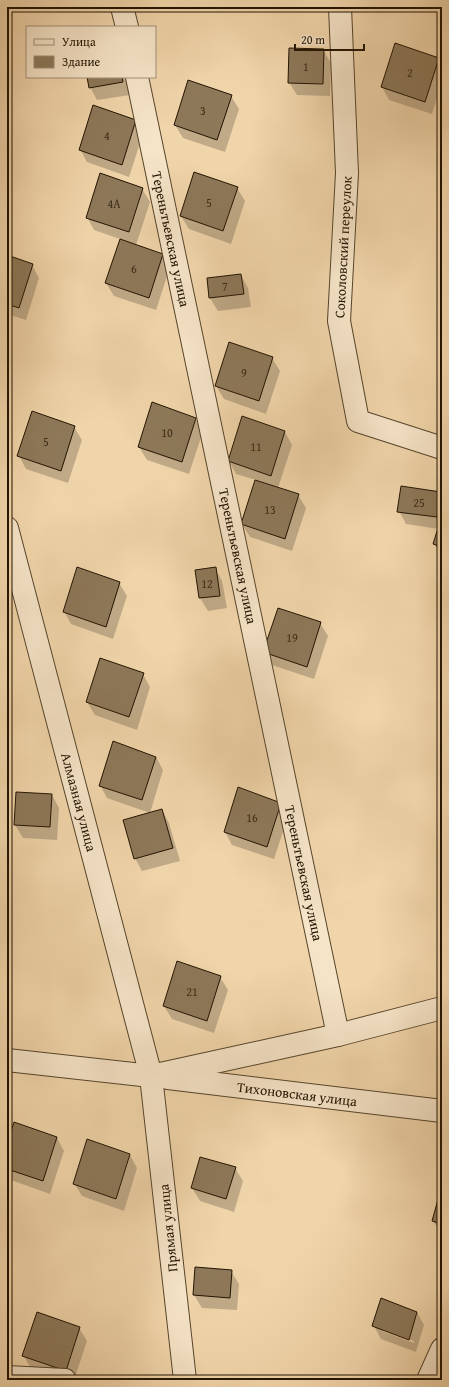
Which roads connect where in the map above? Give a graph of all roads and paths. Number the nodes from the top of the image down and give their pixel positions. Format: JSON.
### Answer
{"nodes":[{"id":1,"x":122,"y":7,"type":"edge"},
{"id":2,"x":340,"y":7,"type":"edge"},
{"id":3,"x":126,"y":26,"type":"edge"},
{"id":4,"x":137,"y":78,"type":"edge"},
{"id":5,"x":442,"y":448,"type":"edge"},
{"id":6,"x":7,"y":528,"type":"edge"},
{"id":7,"x":442,"y":1008,"type":"edge"},
{"id":8,"x":338,"y":1035,"type":"junction"},
{"id":9,"x":7,"y":1060,"type":"edge"},
{"id":10,"x":151,"y":1076,"type":"junction"},
{"id":11,"x":442,"y":1111,"type":"edge"},
{"id":12,"x":442,"y":1349,"type":"edge"},
{"id":13,"x":7,"y":1377,"type":"edge"},
{"id":14,"x":64,"y":1380,"type":"edge"},
{"id":15,"x":185,"y":1380,"type":"edge"},
{"id":16,"x":428,"y":1380,"type":"edge"}],
"edges":[{"from":1,"to":3,"type":"street"},
{"from":2,"to":5,"type":"street","name":"Соколовский переулок"},
{"from":4,"to":8,"type":"street","name":"Тереньтьевская улица"},
{"from":6,"to":10,"type":"street","name":"Алмазная улица"},
{"from":7,"to":8,"type":"street"},
{"from":8,"to":10,"type":"street"},
{"from":9,"to":10,"type":"street"},
{"from":10,"to":11,"type":"street","name":"Тихоновская улица"},
{"from":10,"to":15,"type":"street","name":"Прямая улица"},
{"from":12,"to":16,"type":"street"},
{"from":13,"to":14,"type":"street"}]}
